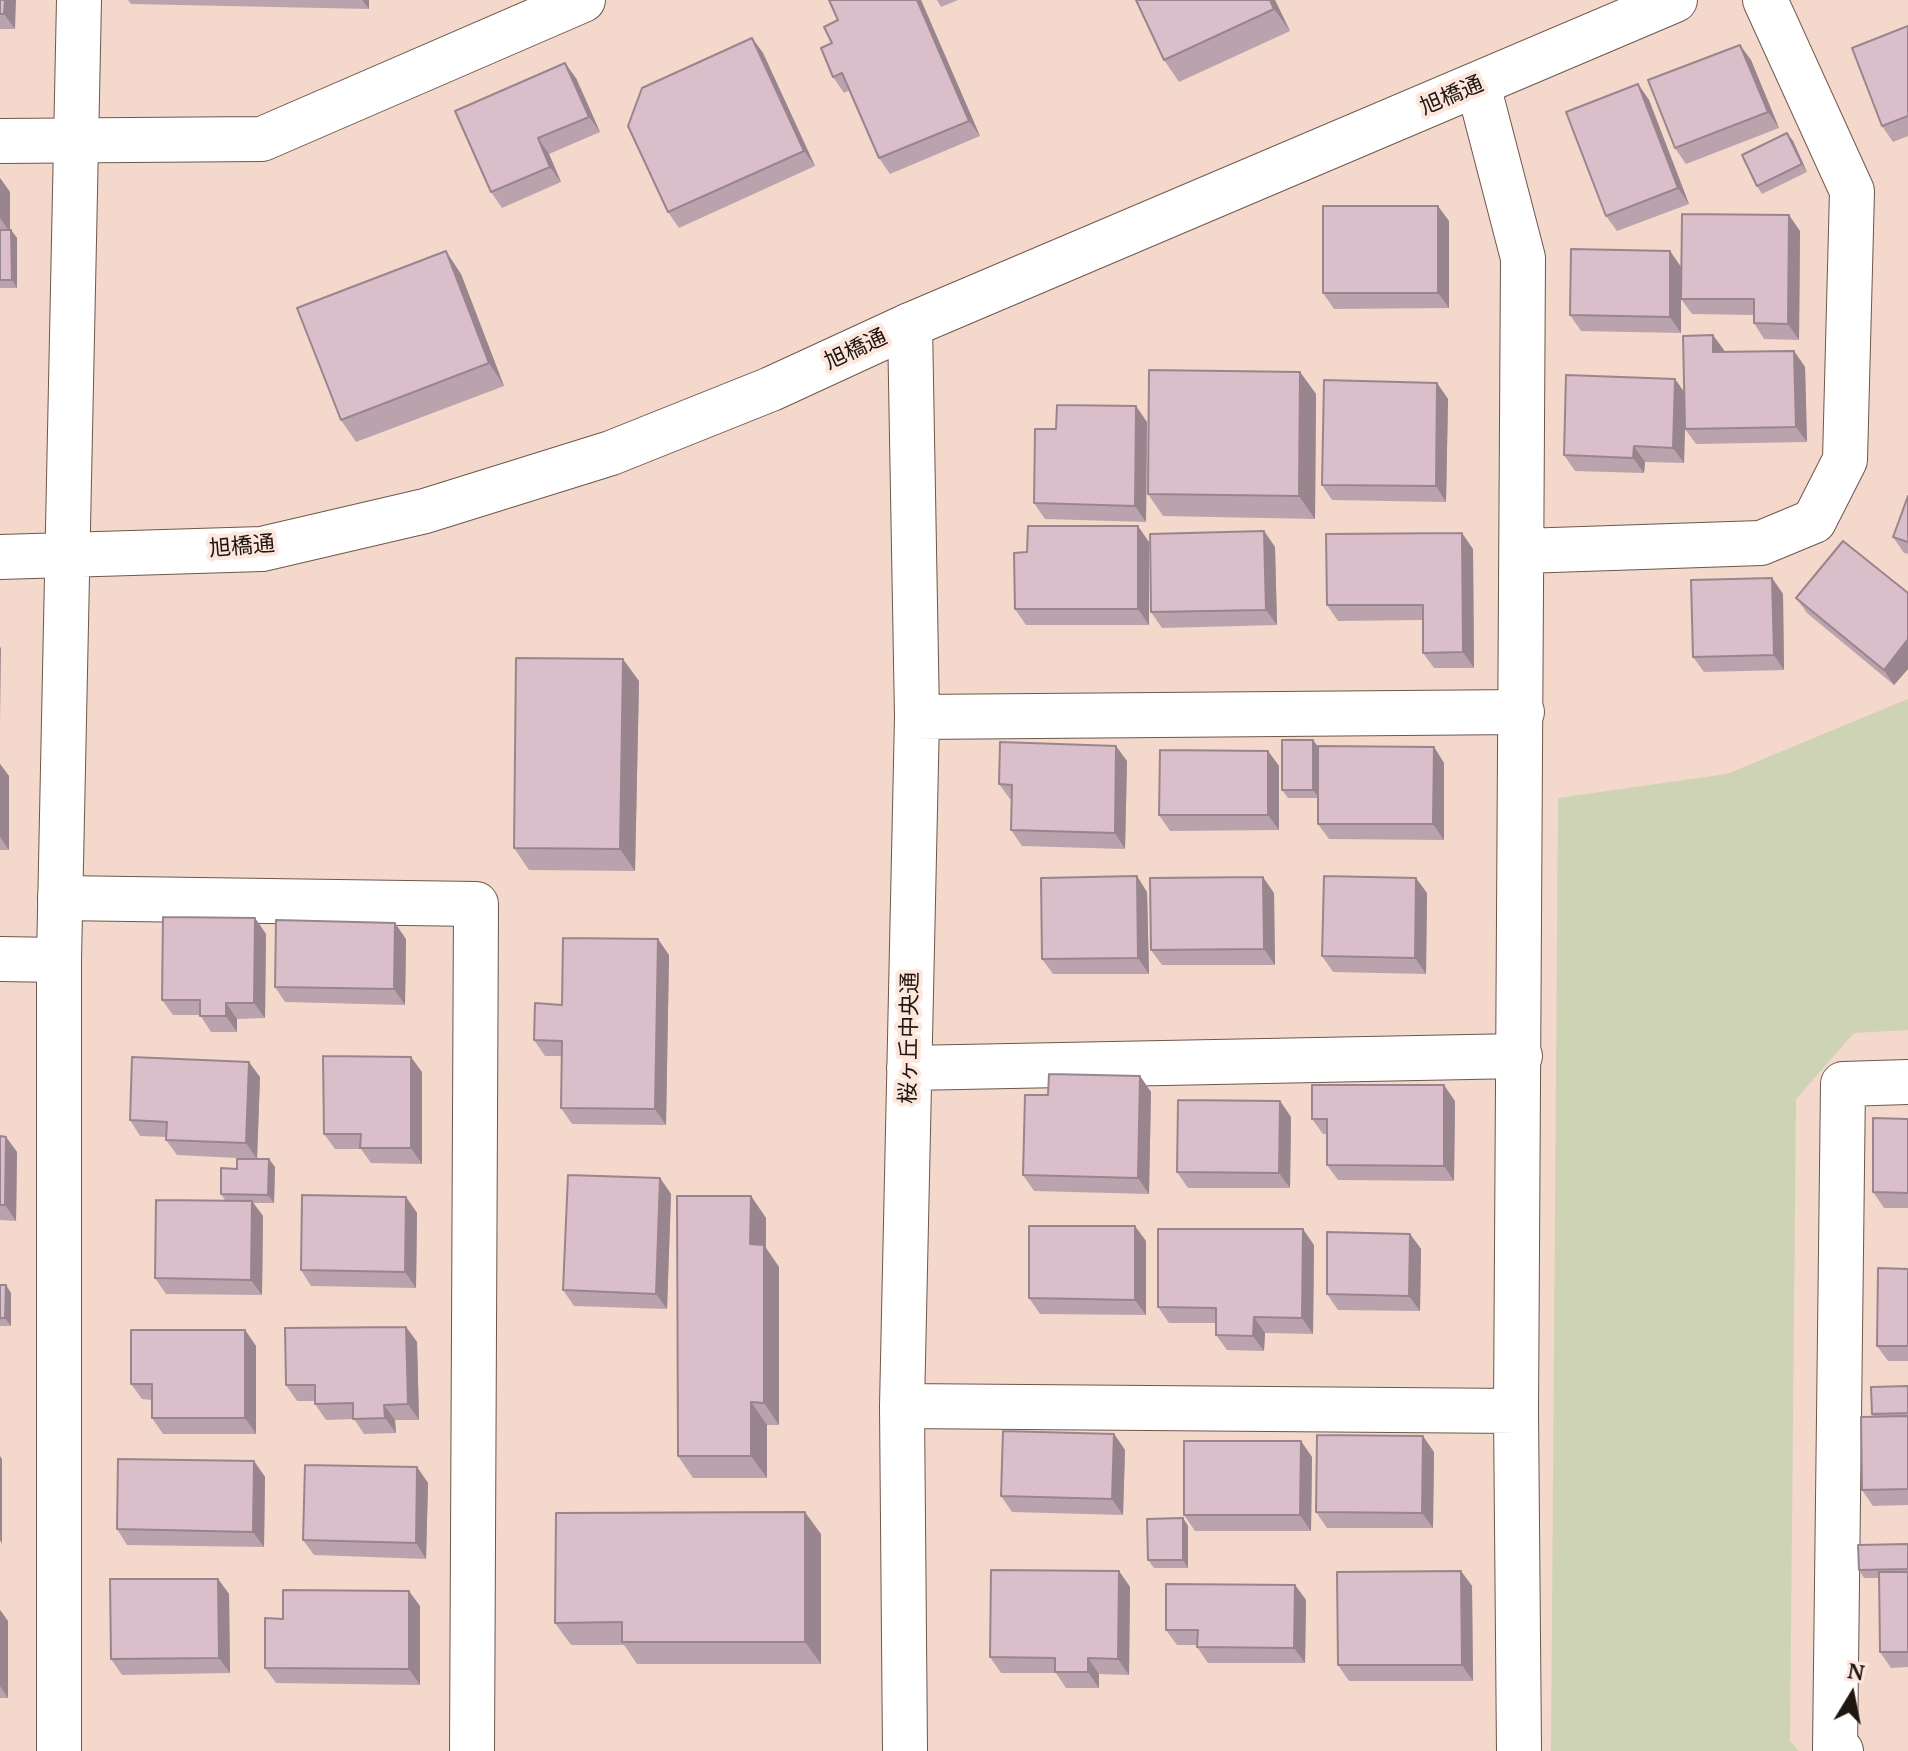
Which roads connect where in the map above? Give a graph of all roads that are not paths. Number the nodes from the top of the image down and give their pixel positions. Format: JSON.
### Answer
{"nodes":[{"id":1,"x":79,"y":0,"type":"edge"},
{"id":2,"x":583,"y":0,"type":"edge"},
{"id":3,"x":1675,"y":0,"type":"edge"},
{"id":4,"x":1765,"y":0,"type":"edge"},
{"id":5,"x":1478,"y":85,"type":"junction"},
{"id":6,"x":0,"y":141,"type":"edge"},
{"id":7,"x":76,"y":141,"type":"junction"},
{"id":8,"x":910,"y":325,"type":"junction"},
{"id":9,"x":1523,"y":551,"type":"junction"},
{"id":10,"x":65,"y":553,"type":"junction"},
{"id":11,"x":0,"y":557,"type":"edge"},
{"id":12,"x":1522,"y":712,"type":"junction"},
{"id":13,"x":917,"y":717,"type":"junction"},
{"id":14,"x":60,"y":898,"type":"junction"},
{"id":15,"x":0,"y":959,"type":"edge"},
{"id":16,"x":59,"y":960,"type":"junction"},
{"id":17,"x":1520,"y":1056,"type":"junction"},
{"id":18,"x":909,"y":1068,"type":"junction"},
{"id":19,"x":1908,"y":1082,"type":"edge"},
{"id":20,"x":902,"y":1406,"type":"junction"},
{"id":21,"x":1516,"y":1411,"type":"junction"},
{"id":22,"x":59,"y":1751,"type":"edge"},
{"id":23,"x":472,"y":1751,"type":"edge"},
{"id":24,"x":905,"y":1751,"type":"edge"},
{"id":25,"x":1519,"y":1751,"type":"edge"},
{"id":26,"x":1841,"y":1751,"type":"edge"}],
"edges":[{"from":1,"to":7,"type":"street"},
{"from":2,"to":7,"type":"street"},
{"from":3,"to":5,"type":"street","name":"旭橋通"},
{"from":4,"to":9,"type":"street"},
{"from":5,"to":8,"type":"street","name":"旭橋通"},
{"from":5,"to":9,"type":"street"},
{"from":6,"to":7,"type":"street"},
{"from":7,"to":10,"type":"street"},
{"from":8,"to":10,"type":"street","name":"旭橋通"},
{"from":8,"to":13,"type":"street","name":"桜ヶ丘中央通"},
{"from":9,"to":12,"type":"street"},
{"from":10,"to":11,"type":"street","name":"旭橋通"},
{"from":10,"to":14,"type":"street"},
{"from":12,"to":13,"type":"street"},
{"from":12,"to":17,"type":"street"},
{"from":13,"to":18,"type":"street","name":"桜ヶ丘中央通"},
{"from":14,"to":16,"type":"street"},
{"from":14,"to":23,"type":"street"},
{"from":15,"to":16,"type":"street"},
{"from":16,"to":22,"type":"street"},
{"from":17,"to":18,"type":"street"},
{"from":17,"to":21,"type":"street"},
{"from":18,"to":20,"type":"street","name":"桜ヶ丘中央通"},
{"from":19,"to":26,"type":"street"},
{"from":20,"to":21,"type":"street"},
{"from":20,"to":24,"type":"street","name":"桜ヶ丘中央通"},
{"from":21,"to":25,"type":"street"}]}
